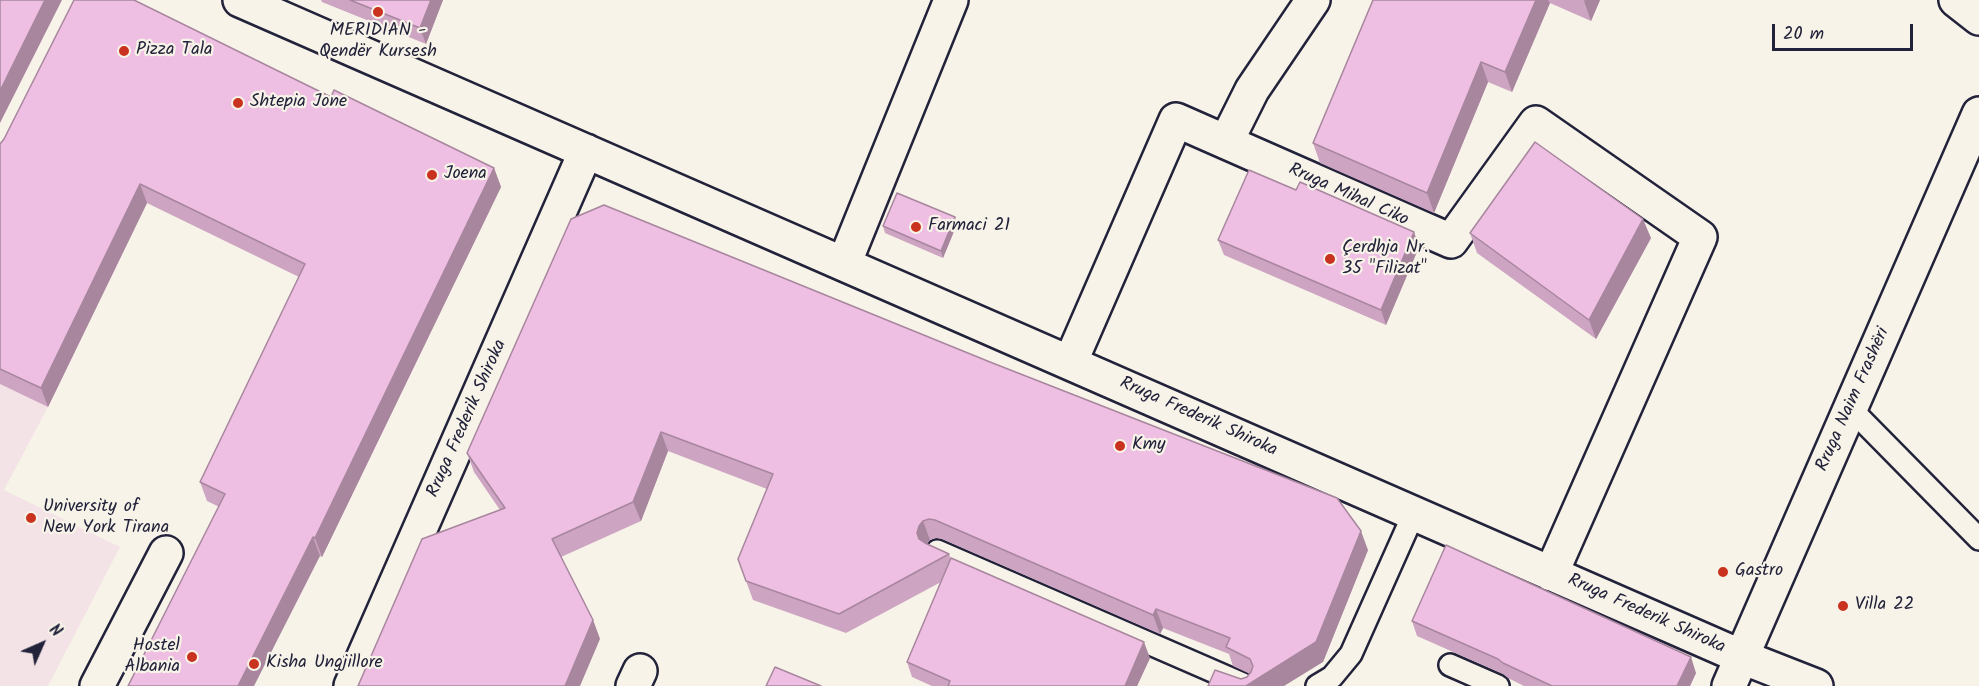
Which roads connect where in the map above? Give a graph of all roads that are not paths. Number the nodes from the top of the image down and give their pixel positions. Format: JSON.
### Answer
{"nodes":[{"id":1,"x":240,"y":0,"type":"edge"},
{"id":2,"x":951,"y":0,"type":"edge"},
{"id":3,"x":1313,"y":0,"type":"edge"},
{"id":4,"x":1956,"y":0,"type":"edge"},
{"id":5,"x":1979,"y":18,"type":"edge"},
{"id":6,"x":1979,"y":114,"type":"edge"},
{"id":7,"x":1226,"y":142,"type":"junction"},
{"id":8,"x":586,"y":151,"type":"junction"},
{"id":9,"x":1700,"y":237,"type":"joint"},
{"id":10,"x":844,"y":264,"type":"junction"},
{"id":11,"x":1070,"y":363,"type":"junction"},
{"id":12,"x":1850,"y":408,"type":"junction"},
{"id":13,"x":1414,"y":513,"type":"junction"},
{"id":14,"x":1979,"y":539,"type":"edge"},
{"id":15,"x":937,"y":551,"type":"edge"},
{"id":16,"x":166,"y":553,"type":"dead end"},
{"id":17,"x":1551,"y":574,"type":"junction"},
{"id":18,"x":1742,"y":657,"type":"junction"},
{"id":19,"x":1450,"y":665,"type":"edge"},
{"id":20,"x":97,"y":686,"type":"edge"},
{"id":21,"x":351,"y":686,"type":"edge"},
{"id":22,"x":1247,"y":686,"type":"edge"},
{"id":23,"x":1317,"y":686,"type":"edge"},
{"id":24,"x":1498,"y":686,"type":"edge"},
{"id":25,"x":1729,"y":686,"type":"edge"},
{"id":26,"x":1816,"y":686,"type":"edge"}],
"edges":[{"from":1,"to":8,"type":"street","name":"Rruga Frederik Shiroka"},
{"from":2,"to":10,"type":"street"},
{"from":3,"to":7,"type":"street"},
{"from":4,"to":5,"type":"street"},
{"from":6,"to":12,"type":"street","name":"Rruga Naim Frashëri"},
{"from":7,"to":9,"type":"street","name":"Rruga Mihal Ciko"},
{"from":7,"to":11,"type":"street","name":"Rruga Mihal Ciko"},
{"from":8,"to":10,"type":"street","name":"Rruga Frederik Shiroka"},
{"from":8,"to":21,"type":"street","name":"Rruga Frederik Shiroka"},
{"from":9,"to":17,"type":"street","name":"Rruga Frederik Shiroka"},
{"from":10,"to":11,"type":"street","name":"Rruga Frederik Shiroka"},
{"from":11,"to":13,"type":"street","name":"Rruga Frederik Shiroka"},
{"from":12,"to":14,"type":"lane"},
{"from":12,"to":18,"type":"street","name":"Rruga Naim Frashëri"},
{"from":13,"to":17,"type":"street","name":"Rruga Frederik Shiroka"},
{"from":13,"to":23,"type":"lane"},
{"from":15,"to":22,"type":"lane"},
{"from":16,"to":20,"type":"street"},
{"from":17,"to":18,"type":"street","name":"Rruga Frederik Shiroka"},
{"from":18,"to":25,"type":"street","name":"Rruga Naim Frashëri"},
{"from":18,"to":26,"type":"street","name":"Rruga Frederik Shiroka"},
{"from":19,"to":24,"type":"lane"}]}
